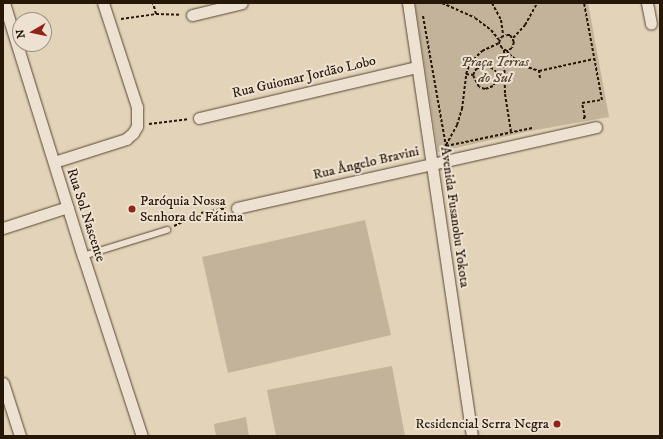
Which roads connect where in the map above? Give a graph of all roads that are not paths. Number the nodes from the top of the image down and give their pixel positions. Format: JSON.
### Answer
{"nodes":[{"id":1,"x":4,"y":3,"type":"edge"},
{"id":2,"x":103,"y":3,"type":"edge"},
{"id":3,"x":242,"y":3,"type":"edge"},
{"id":4,"x":408,"y":3,"type":"edge"},
{"id":5,"x":647,"y":3,"type":"edge"},
{"id":6,"x":192,"y":15,"type":"road end"},
{"id":7,"x":651,"y":24,"type":"dead end"},
{"id":8,"x":416,"y":67,"type":"junction"},
{"id":9,"x":199,"y":118,"type":"road end"},
{"id":10,"x":596,"y":126,"type":"dead end"},
{"id":11,"x":54,"y":162,"type":"junction"},
{"id":12,"x":432,"y":163,"type":"junction"},
{"id":13,"x":68,"y":207,"type":"junction"},
{"id":14,"x":237,"y":208,"type":"road end"},
{"id":15,"x":3,"y":228,"type":"edge"},
{"id":16,"x":167,"y":230,"type":"road end"},
{"id":17,"x":83,"y":256,"type":"junction"},
{"id":18,"x":3,"y":383,"type":"edge"},
{"id":19,"x":20,"y":436,"type":"edge"},
{"id":20,"x":142,"y":436,"type":"edge"},
{"id":21,"x":472,"y":436,"type":"edge"}],
"edges":[{"from":1,"to":11,"type":"street","name":"Rua Sol Nascente"},
{"from":2,"to":11,"type":"street"},
{"from":3,"to":6,"type":"street"},
{"from":4,"to":8,"type":"street","name":"Avenida Fusanobu Yokota"},
{"from":5,"to":7,"type":"street"},
{"from":8,"to":9,"type":"street","name":"Rua Guiomar Jordão Lobo"},
{"from":8,"to":12,"type":"street","name":"Avenida Fusanobu Yokota"},
{"from":10,"to":12,"type":"street","name":"Rua Ângelo Bravini"},
{"from":11,"to":13,"type":"street","name":"Rua Sol Nascente"},
{"from":12,"to":14,"type":"street","name":"Rua Ângelo Bravini"},
{"from":12,"to":21,"type":"street","name":"Avenida Fusanobu Yokota"},
{"from":13,"to":15,"type":"street"},
{"from":13,"to":17,"type":"street","name":"Rua Sol Nascente"},
{"from":16,"to":17,"type":"lane"},
{"from":17,"to":20,"type":"street","name":"Rua Sol Nascente"},
{"from":18,"to":19,"type":"street"}]}
